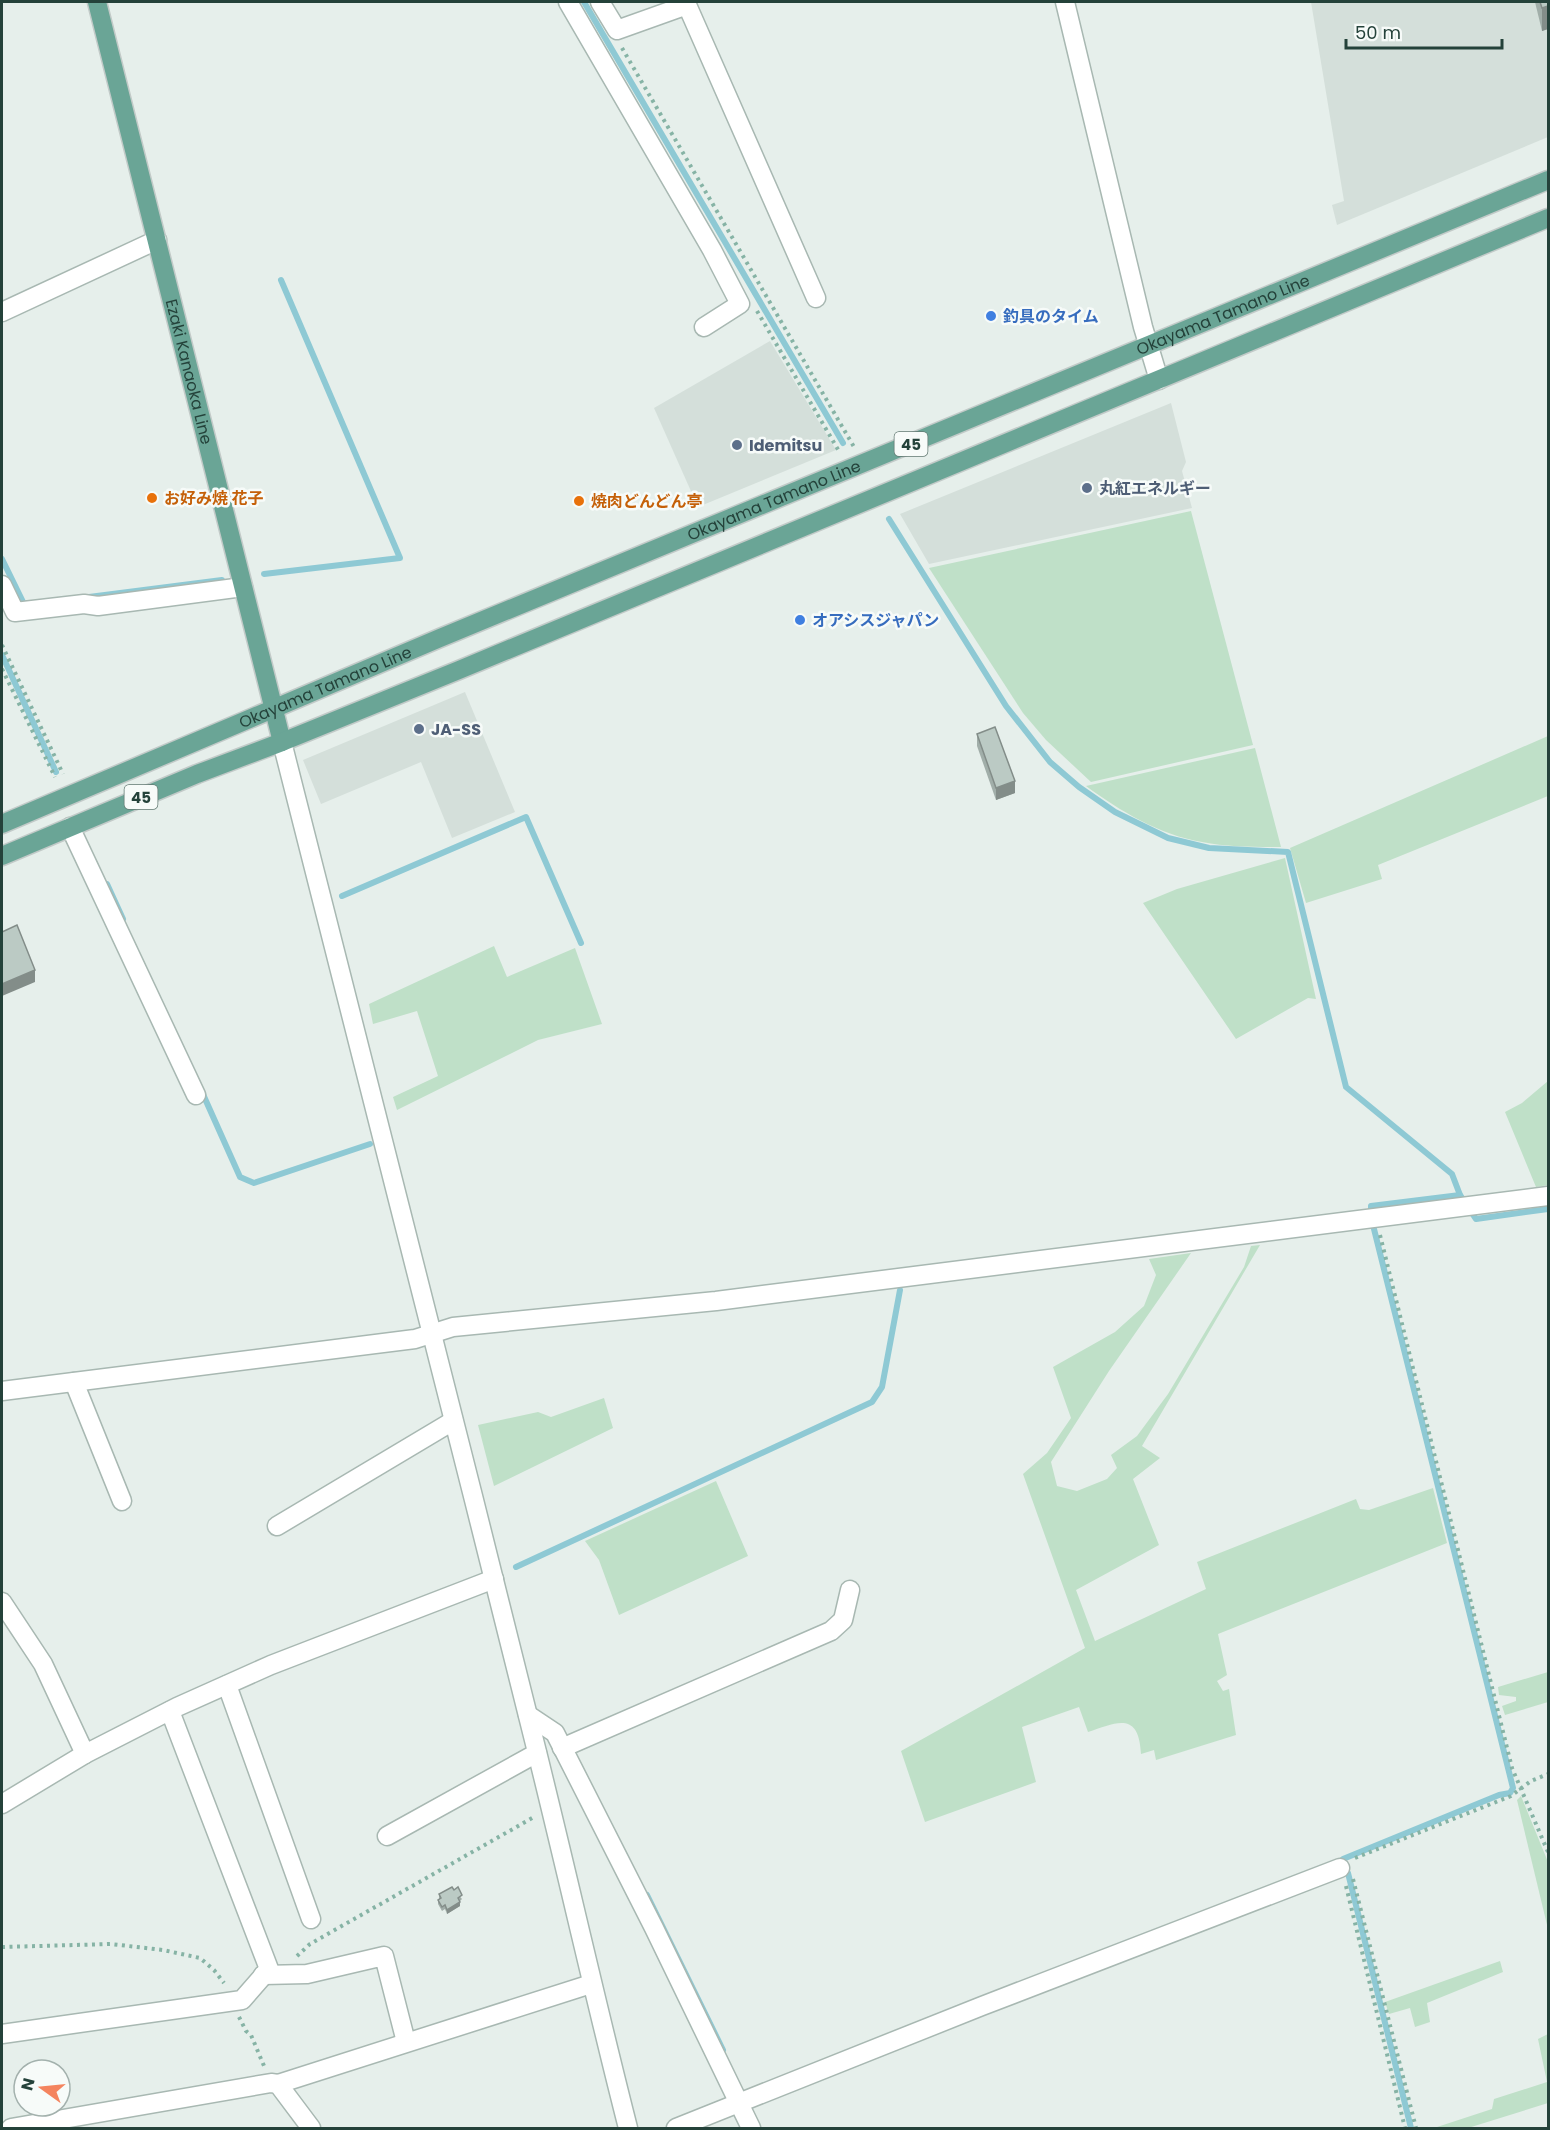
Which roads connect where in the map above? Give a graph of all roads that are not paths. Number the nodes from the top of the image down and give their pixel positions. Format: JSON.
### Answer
{"nodes":[{"id":1,"x":97,"y":2,"type":"edge"},
{"id":2,"x":568,"y":2,"type":"edge"},
{"id":3,"x":600,"y":2,"type":"edge"},
{"id":4,"x":1065,"y":2,"type":"edge"},
{"id":5,"x":1548,"y":180,"type":"edge"},
{"id":6,"x":1548,"y":218,"type":"edge"},
{"id":7,"x":157,"y":240,"type":"junction"},
{"id":8,"x":816,"y":298,"type":"dead end"},
{"id":9,"x":2,"y":312,"type":"edge"},
{"id":10,"x":704,"y":327,"type":"dead end"},
{"id":11,"x":1149,"y":346,"type":"junction"},
{"id":12,"x":1159,"y":380,"type":"junction"},
{"id":13,"x":2,"y":585,"type":"edge"},
{"id":14,"x":243,"y":587,"type":"junction"},
{"id":15,"x":274,"y":710,"type":"junction"},
{"id":16,"x":282,"y":742,"type":"junction"},
{"id":17,"x":2,"y":824,"type":"edge"},
{"id":18,"x":70,"y":827,"type":"junction"},
{"id":19,"x":2,"y":856,"type":"edge"},
{"id":20,"x":196,"y":1095,"type":"dead end"},
{"id":21,"x":1548,"y":1196,"type":"edge"},
{"id":22,"x":431,"y":1333,"type":"junction"},
{"id":23,"x":74,"y":1382,"type":"junction"},
{"id":24,"x":2,"y":1391,"type":"edge"},
{"id":25,"x":453,"y":1421,"type":"junction"},
{"id":26,"x":122,"y":1501,"type":"dead end"},
{"id":27,"x":277,"y":1526,"type":"dead end"},
{"id":28,"x":494,"y":1579,"type":"junction"},
{"id":29,"x":850,"y":1590,"type":"dead end"},
{"id":30,"x":2,"y":1602,"type":"edge"},
{"id":31,"x":227,"y":1685,"type":"junction"},
{"id":32,"x":170,"y":1711,"type":"junction"},
{"id":33,"x":528,"y":1715,"type":"junction"},
{"id":34,"x":562,"y":1748,"type":"junction"},
{"id":35,"x":537,"y":1753,"type":"junction"},
{"id":36,"x":85,"y":1754,"type":"junction"},
{"id":37,"x":2,"y":1804,"type":"edge"},
{"id":38,"x":387,"y":1836,"type":"dead end"},
{"id":39,"x":1344,"y":1865,"type":"road end"},
{"id":40,"x":311,"y":1919,"type":"dead end"},
{"id":41,"x":263,"y":1976,"type":"junction"},
{"id":42,"x":591,"y":1984,"type":"junction"},
{"id":43,"x":2,"y":2034,"type":"edge"},
{"id":44,"x":406,"y":2042,"type":"junction"},
{"id":45,"x":275,"y":2084,"type":"junction"},
{"id":46,"x":739,"y":2103,"type":"junction"},
{"id":47,"x":11,"y":2128,"type":"edge"},
{"id":48,"x":311,"y":2128,"type":"edge"},
{"id":49,"x":628,"y":2128,"type":"edge"},
{"id":50,"x":676,"y":2128,"type":"edge"},
{"id":51,"x":751,"y":2128,"type":"edge"}],
"edges":[{"from":1,"to":7,"type":"main road","name":"Ezaki Kanaoka Line"},
{"from":2,"to":10,"type":"street"},
{"from":3,"to":8,"type":"street"},
{"from":4,"to":11,"type":"street"},
{"from":5,"to":11,"type":"main road","name":"Okayama Tamano Line","number":"45"},
{"from":6,"to":12,"type":"main road","name":"Okayama Tamano Line","number":"45"},
{"from":7,"to":9,"type":"street"},
{"from":7,"to":14,"type":"main road","name":"Ezaki Kanaoka Line"},
{"from":11,"to":12,"type":"street"},
{"from":11,"to":15,"type":"main road","name":"Okayama Tamano Line","number":"45"},
{"from":12,"to":16,"type":"main road","name":"Okayama Tamano Line","number":"45"},
{"from":13,"to":14,"type":"street"},
{"from":14,"to":15,"type":"main road","name":"Ezaki Kanaoka Line"},
{"from":15,"to":16,"type":"main road","name":"Ezaki Kanaoka Line"},
{"from":15,"to":17,"type":"main road","name":"Okayama Tamano Line","number":"45"},
{"from":16,"to":18,"type":"main road","name":"Okayama Tamano Line","number":"45"},
{"from":16,"to":22,"type":"street"},
{"from":18,"to":19,"type":"main road","name":"Okayama Tamano Line","number":"45"},
{"from":18,"to":20,"type":"street"},
{"from":21,"to":22,"type":"street"},
{"from":22,"to":23,"type":"street"},
{"from":22,"to":25,"type":"street"},
{"from":23,"to":24,"type":"street"},
{"from":23,"to":26,"type":"street"},
{"from":25,"to":27,"type":"street"},
{"from":25,"to":28,"type":"street"},
{"from":28,"to":31,"type":"street"},
{"from":28,"to":33,"type":"street"},
{"from":29,"to":34,"type":"street"},
{"from":30,"to":36,"type":"street"},
{"from":31,"to":32,"type":"street"},
{"from":31,"to":40,"type":"street"},
{"from":32,"to":36,"type":"street"},
{"from":32,"to":41,"type":"street"},
{"from":33,"to":34,"type":"street"},
{"from":33,"to":35,"type":"street"},
{"from":34,"to":46,"type":"street"},
{"from":35,"to":38,"type":"street"},
{"from":35,"to":42,"type":"street"},
{"from":36,"to":37,"type":"street"},
{"from":39,"to":46,"type":"street"},
{"from":41,"to":43,"type":"street"},
{"from":41,"to":44,"type":"street"},
{"from":42,"to":44,"type":"street"},
{"from":42,"to":49,"type":"street"},
{"from":44,"to":45,"type":"street"},
{"from":45,"to":47,"type":"street"},
{"from":45,"to":48,"type":"street"},
{"from":46,"to":50,"type":"street"},
{"from":46,"to":51,"type":"street"}]}
